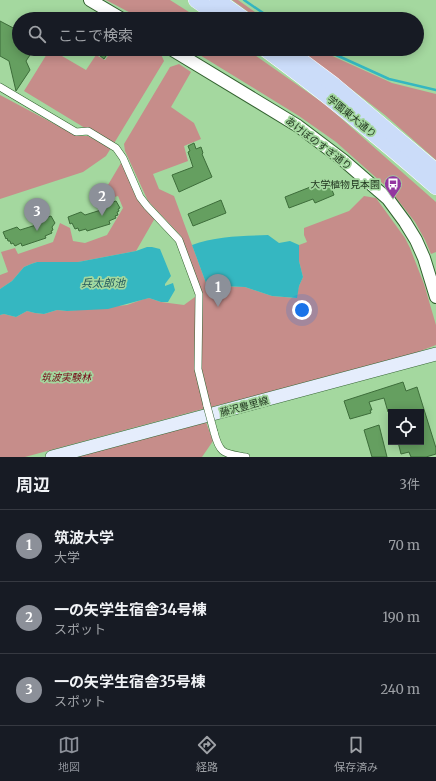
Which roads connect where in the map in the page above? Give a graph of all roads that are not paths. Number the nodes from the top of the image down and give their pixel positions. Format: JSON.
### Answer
{"nodes":[{"id":1,"x":90,"y":0,"type":"edge"},
{"id":2,"x":196,"y":0,"type":"edge"},
{"id":3,"x":217,"y":0,"type":"edge"},
{"id":4,"x":110,"y":12,"type":"edge"},
{"id":5,"x":213,"y":12,"type":"edge"},
{"id":6,"x":234,"y":12,"type":"edge"},
{"id":7,"x":183,"y":56,"type":"edge"},
{"id":8,"x":274,"y":56,"type":"edge"},
{"id":9,"x":295,"y":56,"type":"edge"},
{"id":10,"x":0,"y":87,"type":"edge"},
{"id":11,"x":436,"y":171,"type":"edge"},
{"id":12,"x":436,"y":187,"type":"edge"},
{"id":13,"x":436,"y":297,"type":"edge"},
{"id":14,"x":436,"y":354,"type":"edge"},
{"id":15,"x":52,"y":457,"type":"edge"},
{"id":16,"x":246,"y":457,"type":"edge"}],
"edges":[{"from":1,"to":4,"type":"street"},
{"from":2,"to":5,"type":"main road"},
{"from":3,"to":6,"type":"main road"},
{"from":7,"to":13,"type":"street","name":"あけぼのすぎ通り"},
{"from":8,"to":12,"type":"main road","name":"学園東大通り"},
{"from":9,"to":11,"type":"main road","name":"学園東大通り"},
{"from":10,"to":16,"type":"street","bridge":true},
{"from":14,"to":15,"type":"main road","name":"藤沢豊里線"}]}
